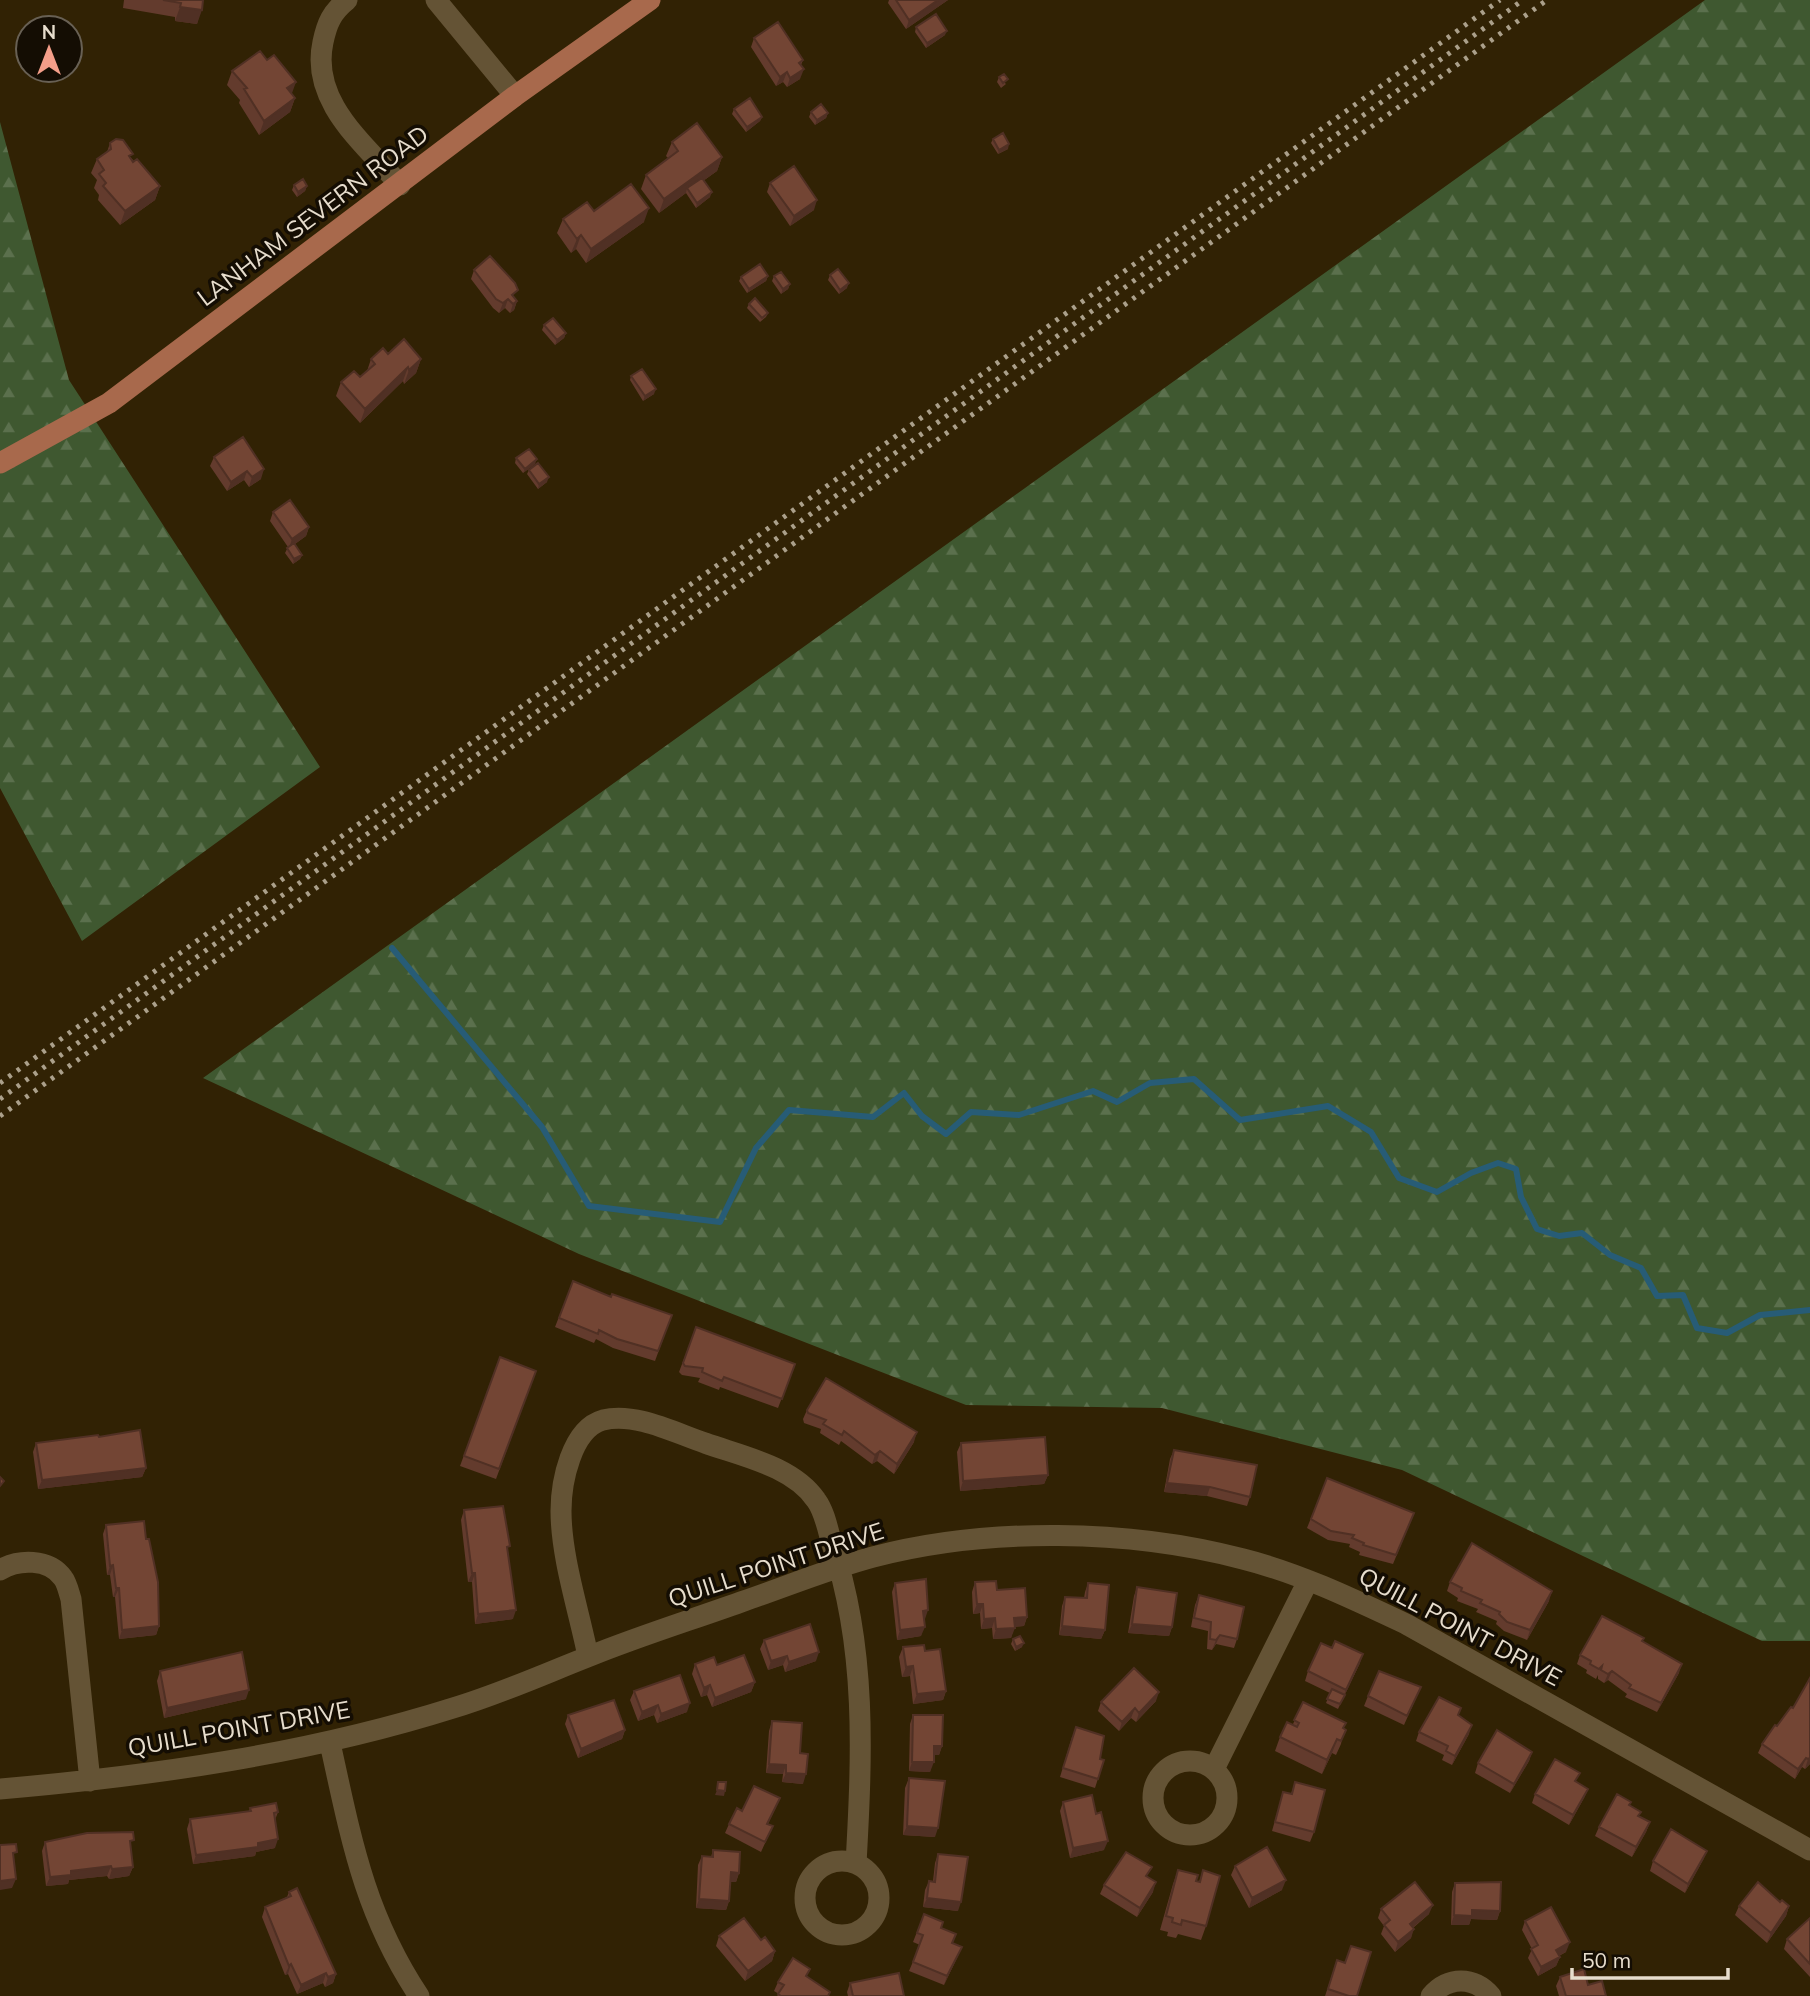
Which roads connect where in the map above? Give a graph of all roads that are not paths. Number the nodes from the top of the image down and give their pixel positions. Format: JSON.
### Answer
{"nodes":[{"id":1,"x":347,"y":0,"type":"edge"},
{"id":2,"x":436,"y":0,"type":"edge"},
{"id":3,"x":650,"y":0,"type":"edge"},
{"id":4,"x":515,"y":96,"type":"junction"},
{"id":5,"x":400,"y":185,"type":"junction"},
{"id":6,"x":0,"y":463,"type":"edge"},
{"id":7,"x":840,"y":1567,"type":"junction"},
{"id":8,"x":0,"y":1570,"type":"edge"},
{"id":9,"x":1308,"y":1581,"type":"junction"},
{"id":10,"x":588,"y":1656,"type":"junction"},
{"id":11,"x":330,"y":1743,"type":"junction"},
{"id":12,"x":1214,"y":1769,"type":"dead end"},
{"id":13,"x":90,"y":1781,"type":"junction"},
{"id":14,"x":0,"y":1789,"type":"edge"},
{"id":15,"x":1810,"y":1849,"type":"edge"},
{"id":16,"x":856,"y":1864,"type":"dead end"},
{"id":17,"x":419,"y":1996,"type":"edge"},
{"id":18,"x":1431,"y":1996,"type":"edge"},
{"id":19,"x":1492,"y":1996,"type":"edge"}],
"edges":[{"from":1,"to":5,"type":"street"},
{"from":2,"to":4,"type":"street"},
{"from":3,"to":4,"type":"main road","name":"LANHAM SEVERN ROAD"},
{"from":4,"to":5,"type":"main road","name":"LANHAM SEVERN ROAD"},
{"from":5,"to":6,"type":"main road","name":"LANHAM SEVERN ROAD"},
{"from":7,"to":9,"type":"street","name":"QUILL POINT DRIVE"},
{"from":7,"to":10,"type":"street","name":"QUILL POINT DRIVE"},
{"from":7,"to":10,"type":"street"},
{"from":7,"to":16,"type":"street"},
{"from":8,"to":13,"type":"street"},
{"from":9,"to":12,"type":"street"},
{"from":9,"to":15,"type":"street","name":"QUILL POINT DRIVE"},
{"from":10,"to":11,"type":"street","name":"QUILL POINT DRIVE"},
{"from":11,"to":13,"type":"street","name":"QUILL POINT DRIVE"},
{"from":11,"to":17,"type":"street"},
{"from":13,"to":14,"type":"street","name":"QUILL POINT DRIVE"},
{"from":18,"to":19,"type":"street"}]}
